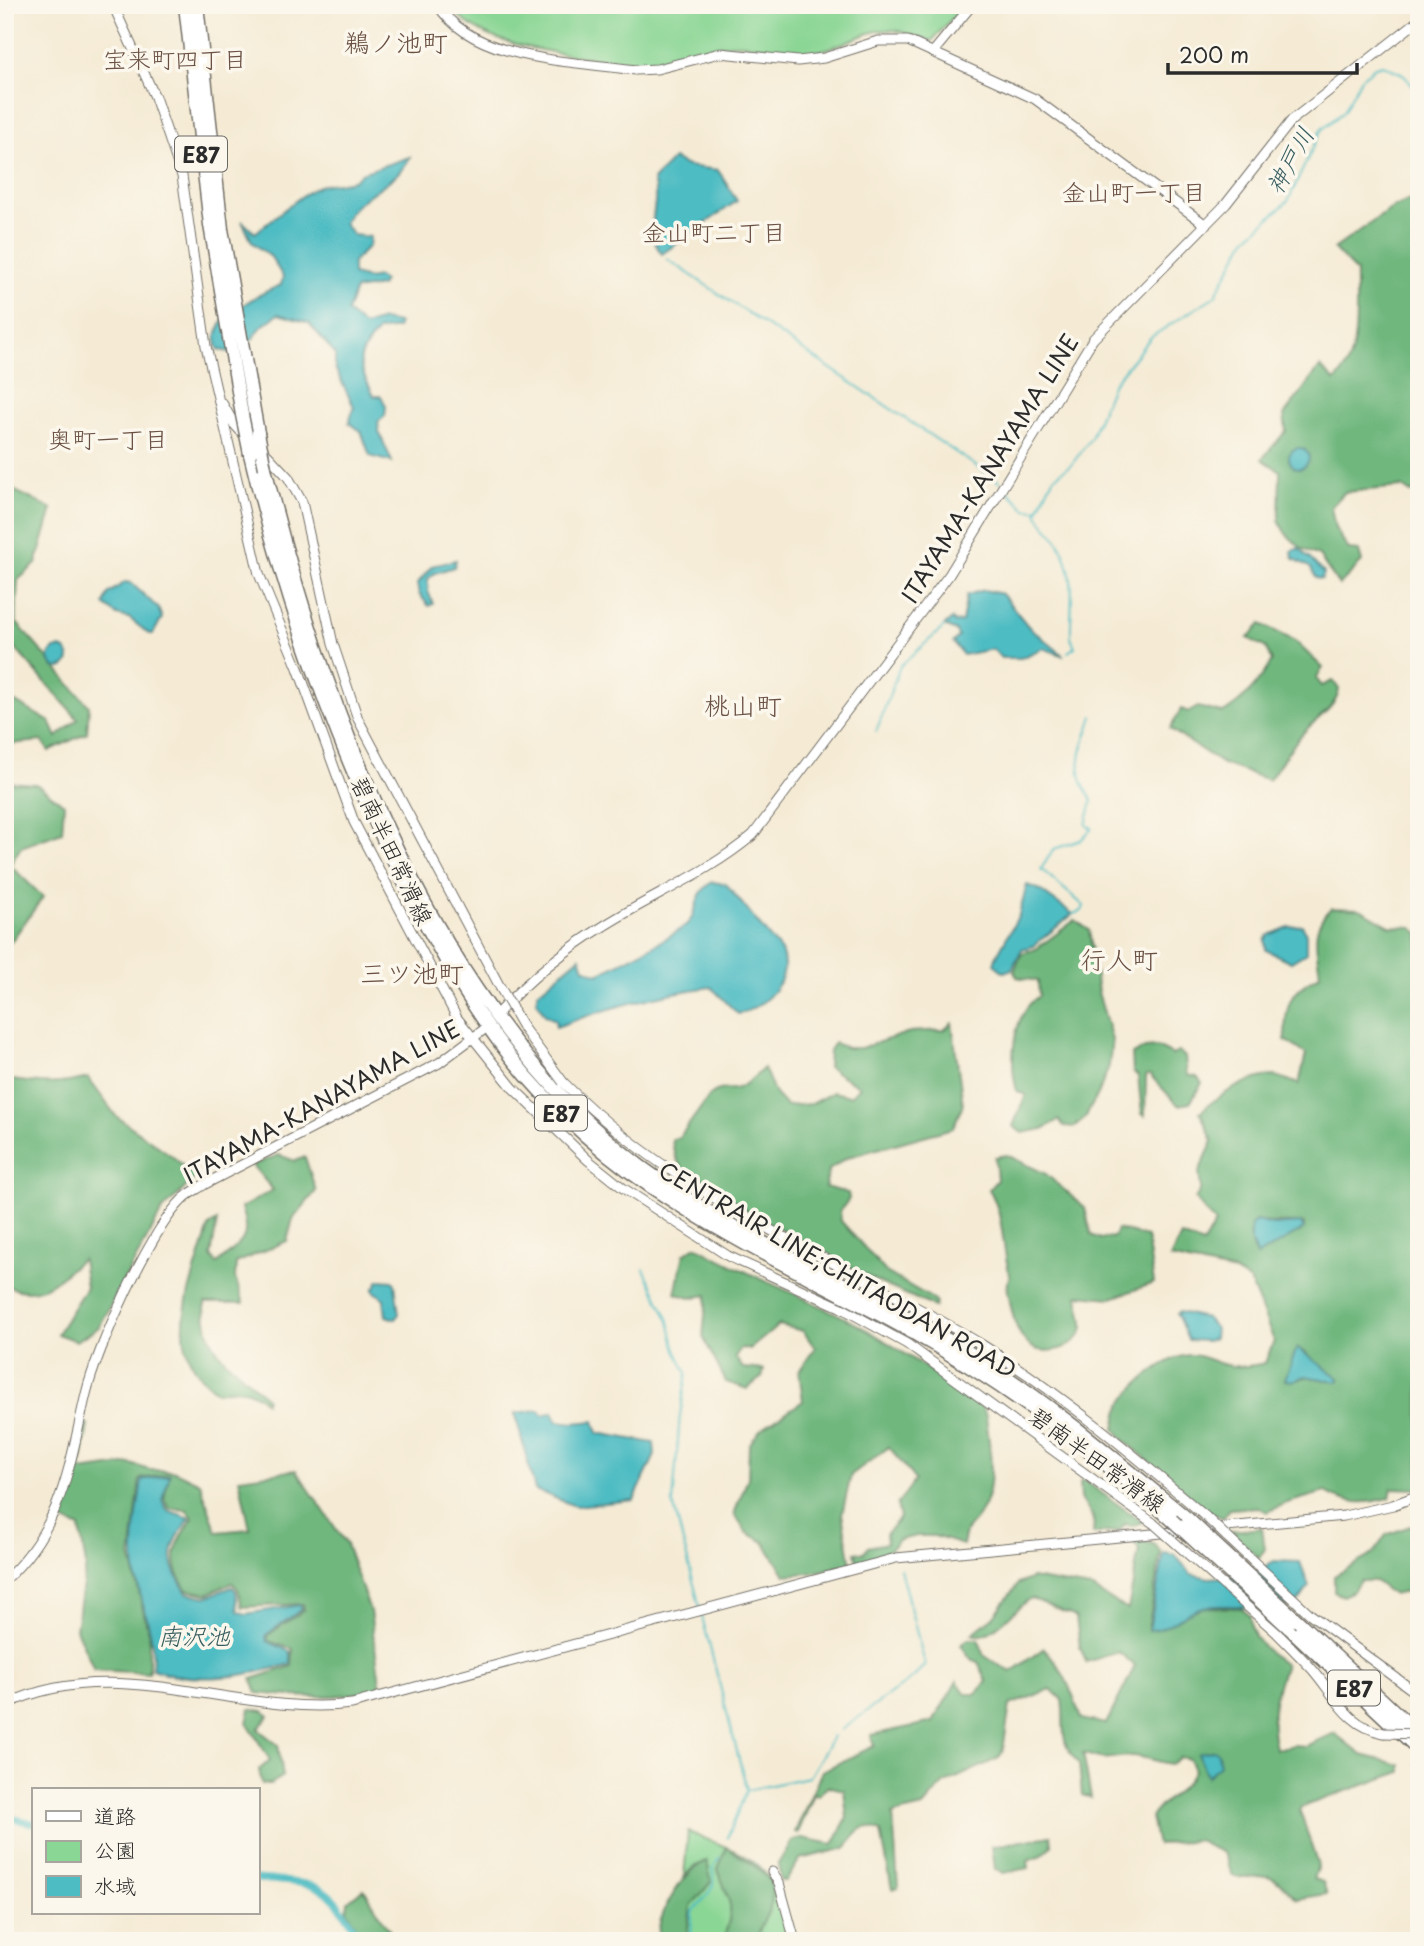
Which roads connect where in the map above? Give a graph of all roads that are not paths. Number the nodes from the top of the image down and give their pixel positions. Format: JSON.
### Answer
{"nodes":[{"id":1,"x":113,"y":5,"type":"edge"},
{"id":2,"x":186,"y":5,"type":"edge"},
{"id":3,"x":197,"y":5,"type":"edge"},
{"id":4,"x":438,"y":5,"type":"edge"},
{"id":5,"x":972,"y":5,"type":"edge"},
{"id":6,"x":1419,"y":20,"type":"edge"},
{"id":7,"x":934,"y":51,"type":"junction"},
{"id":8,"x":1206,"y":225,"type":"junction"},
{"id":9,"x":239,"y":368,"type":"junction"},
{"id":10,"x":212,"y":375,"type":"junction"},
{"id":11,"x":254,"y":443,"type":"junction"},
{"id":12,"x":231,"y":452,"type":"junction"},
{"id":13,"x":499,"y":1012,"type":"dead end"},
{"id":14,"x":482,"y":1031,"type":"dead end"},
{"id":15,"x":473,"y":1041,"type":"junction"},
{"id":16,"x":1419,"y":1495,"type":"edge"},
{"id":17,"x":5,"y":1580,"type":"edge"},
{"id":18,"x":1289,"y":1628,"type":"junction"},
{"id":19,"x":1419,"y":1695,"type":"edge"},
{"id":20,"x":5,"y":1705,"type":"edge"},
{"id":21,"x":1419,"y":1734,"type":"edge"},
{"id":22,"x":1419,"y":1750,"type":"edge"},
{"id":23,"x":772,"y":1872,"type":"dead end"},
{"id":24,"x":795,"y":1941,"type":"edge"}],
"edges":[{"from":1,"to":10,"type":"main road","name":"碧南半田常滑線"},
{"from":2,"to":9,"type":"highway","name":"CENTRAIR LINE;CHITAODAN ROAD","number":"E87"},
{"from":3,"to":9,"type":"highway","name":"CENTRAIR LINE;CHITAODAN ROAD","number":"E87"},
{"from":4,"to":7,"type":"main road"},
{"from":5,"to":7,"type":"main road"},
{"from":6,"to":8,"type":"main road","name":"ITAYAMA-KANAYAMA LINE"},
{"from":7,"to":8,"type":"main road"},
{"from":8,"to":13,"type":"main road","name":"ITAYAMA-KANAYAMA LINE"},
{"from":9,"to":11,"type":"highway","name":"CENTRAIR LINE;CHITAODAN ROAD","number":"E87"},
{"from":9,"to":11,"type":"highway","name":"CENTRAIR LINE;CHITAODAN ROAD","number":"E87","bridge":true},
{"from":10,"to":11,"type":"main road","name":"碧南半田常滑線"},
{"from":10,"to":12,"type":"main road","name":"碧南半田常滑線"},
{"from":11,"to":12,"type":"main road"},
{"from":11,"to":18,"type":"highway","name":"CENTRAIR LINE;CHITAODAN ROAD","number":"E87","bridge":true},
{"from":11,"to":18,"type":"highway","name":"CENTRAIR LINE;CHITAODAN ROAD","number":"E87","bridge":true},
{"from":11,"to":19,"type":"main road","name":"碧南半田常滑線","bridge":true},
{"from":12,"to":15,"type":"main road","name":"碧南半田常滑線"},
{"from":14,"to":15,"type":"main road","name":"ITAYAMA-KANAYAMA LINE"},
{"from":15,"to":17,"type":"main road","name":"ITAYAMA-KANAYAMA LINE"},
{"from":15,"to":18,"type":"main road","name":"碧南半田常滑線","bridge":true},
{"from":16,"to":20,"type":"main road"},
{"from":18,"to":21,"type":"highway","name":"CENTRAIR LINE;CHITAODAN ROAD","number":"E87"},
{"from":18,"to":21,"type":"main road","name":"碧南半田常滑線","bridge":true},
{"from":18,"to":22,"type":"highway","name":"CENTRAIR LINE;CHITAODAN ROAD","number":"E87"},
{"from":23,"to":24,"type":"main road"}]}
